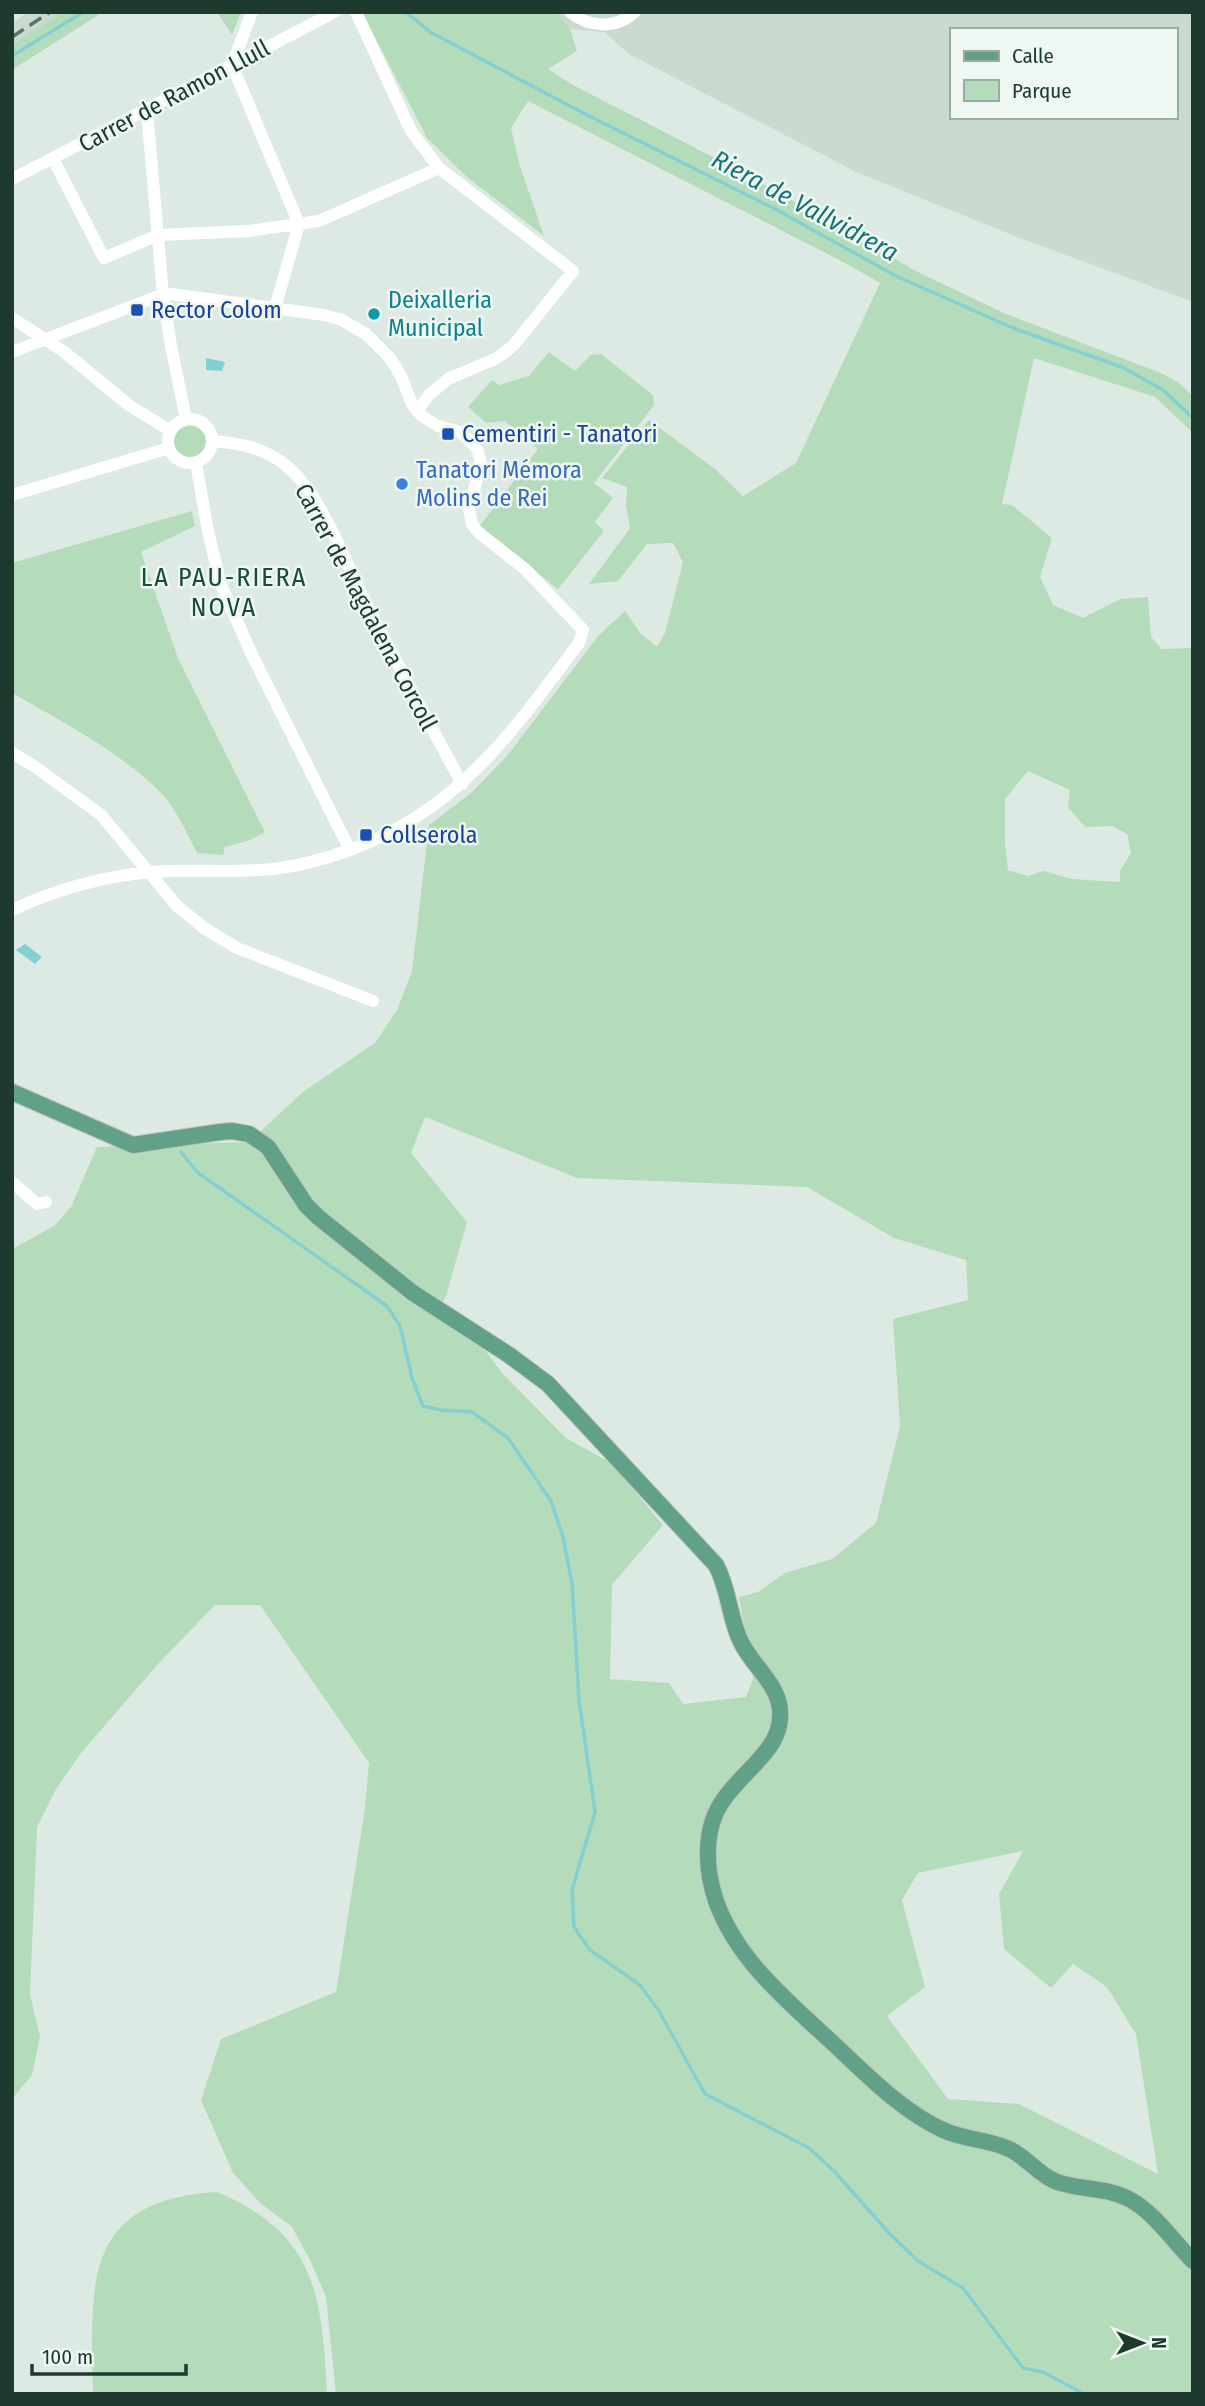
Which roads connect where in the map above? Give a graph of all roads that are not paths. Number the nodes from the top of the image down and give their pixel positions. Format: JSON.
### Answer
{"nodes":[{"id":1,"x":252,"y":12,"type":"edge"},
{"id":2,"x":335,"y":12,"type":"edge"},
{"id":3,"x":356,"y":12,"type":"edge"},
{"id":4,"x":570,"y":12,"type":"edge"},
{"id":5,"x":635,"y":12,"type":"edge"},
{"id":6,"x":232,"y":65,"type":"junction"},
{"id":7,"x":147,"y":110,"type":"junction"},
{"id":8,"x":53,"y":159,"type":"junction"},
{"id":9,"x":439,"y":169,"type":"junction"},
{"id":10,"x":12,"y":179,"type":"edge"},
{"id":11,"x":299,"y":224,"type":"junction"},
{"id":12,"x":158,"y":235,"type":"junction"},
{"id":13,"x":163,"y":295,"type":"junction"},
{"id":14,"x":275,"y":308,"type":"junction"},
{"id":15,"x":14,"y":322,"type":"edge"},
{"id":16,"x":45,"y":340,"type":"junction"},
{"id":17,"x":12,"y":352,"type":"edge"},
{"id":18,"x":417,"y":411,"type":"junction"},
{"id":19,"x":186,"y":419,"type":"junction"},
{"id":20,"x":171,"y":430,"type":"junction"},
{"id":21,"x":212,"y":440,"type":"junction"},
{"id":22,"x":169,"y":448,"type":"junction"},
{"id":23,"x":196,"y":463,"type":"junction"},
{"id":24,"x":12,"y":495,"type":"edge"},
{"id":25,"x":12,"y":753,"type":"edge"},
{"id":26,"x":462,"y":784,"type":"junction"},
{"id":27,"x":350,"y":850,"type":"junction"},
{"id":28,"x":151,"y":872,"type":"junction"},
{"id":29,"x":12,"y":910,"type":"edge"},
{"id":30,"x":373,"y":1001,"type":"dead end"},
{"id":31,"x":12,"y":1093,"type":"edge"},
{"id":32,"x":12,"y":1182,"type":"edge"},
{"id":33,"x":46,"y":1202,"type":"dead end"},
{"id":34,"x":1193,"y":2261,"type":"edge"}],
"edges":[{"from":1,"to":6,"type":"street"},
{"from":2,"to":6,"type":"street","name":"Carrer de Ramon Llull"},
{"from":3,"to":9,"type":"street"},
{"from":4,"to":5,"type":"street"},
{"from":6,"to":7,"type":"street","name":"Carrer de Ramon Llull"},
{"from":6,"to":11,"type":"street"},
{"from":7,"to":8,"type":"street","name":"Carrer de Ramon Llull"},
{"from":7,"to":12,"type":"street"},
{"from":8,"to":10,"type":"street","name":"Carrer de Ramon Llull"},
{"from":8,"to":12,"type":"street"},
{"from":9,"to":11,"type":"street"},
{"from":9,"to":18,"type":"street"},
{"from":11,"to":12,"type":"street"},
{"from":11,"to":14,"type":"street"},
{"from":12,"to":13,"type":"street"},
{"from":13,"to":14,"type":"street"},
{"from":13,"to":16,"type":"street"},
{"from":13,"to":19,"type":"street"},
{"from":14,"to":18,"type":"street"},
{"from":15,"to":16,"type":"street"},
{"from":16,"to":17,"type":"street"},
{"from":16,"to":20,"type":"street"},
{"from":18,"to":26,"type":"street"},
{"from":19,"to":20,"type":"street"},
{"from":19,"to":21,"type":"street"},
{"from":20,"to":22,"type":"street"},
{"from":21,"to":23,"type":"street"},
{"from":21,"to":26,"type":"street","name":"Carrer de Magdalena Corcoll"},
{"from":22,"to":23,"type":"street"},
{"from":22,"to":24,"type":"street"},
{"from":23,"to":27,"type":"street"},
{"from":25,"to":28,"type":"street"},
{"from":26,"to":27,"type":"street"},
{"from":27,"to":28,"type":"street"},
{"from":28,"to":29,"type":"street"},
{"from":28,"to":30,"type":"street"},
{"from":31,"to":34,"type":"main road"},
{"from":32,"to":33,"type":"street"}]}
